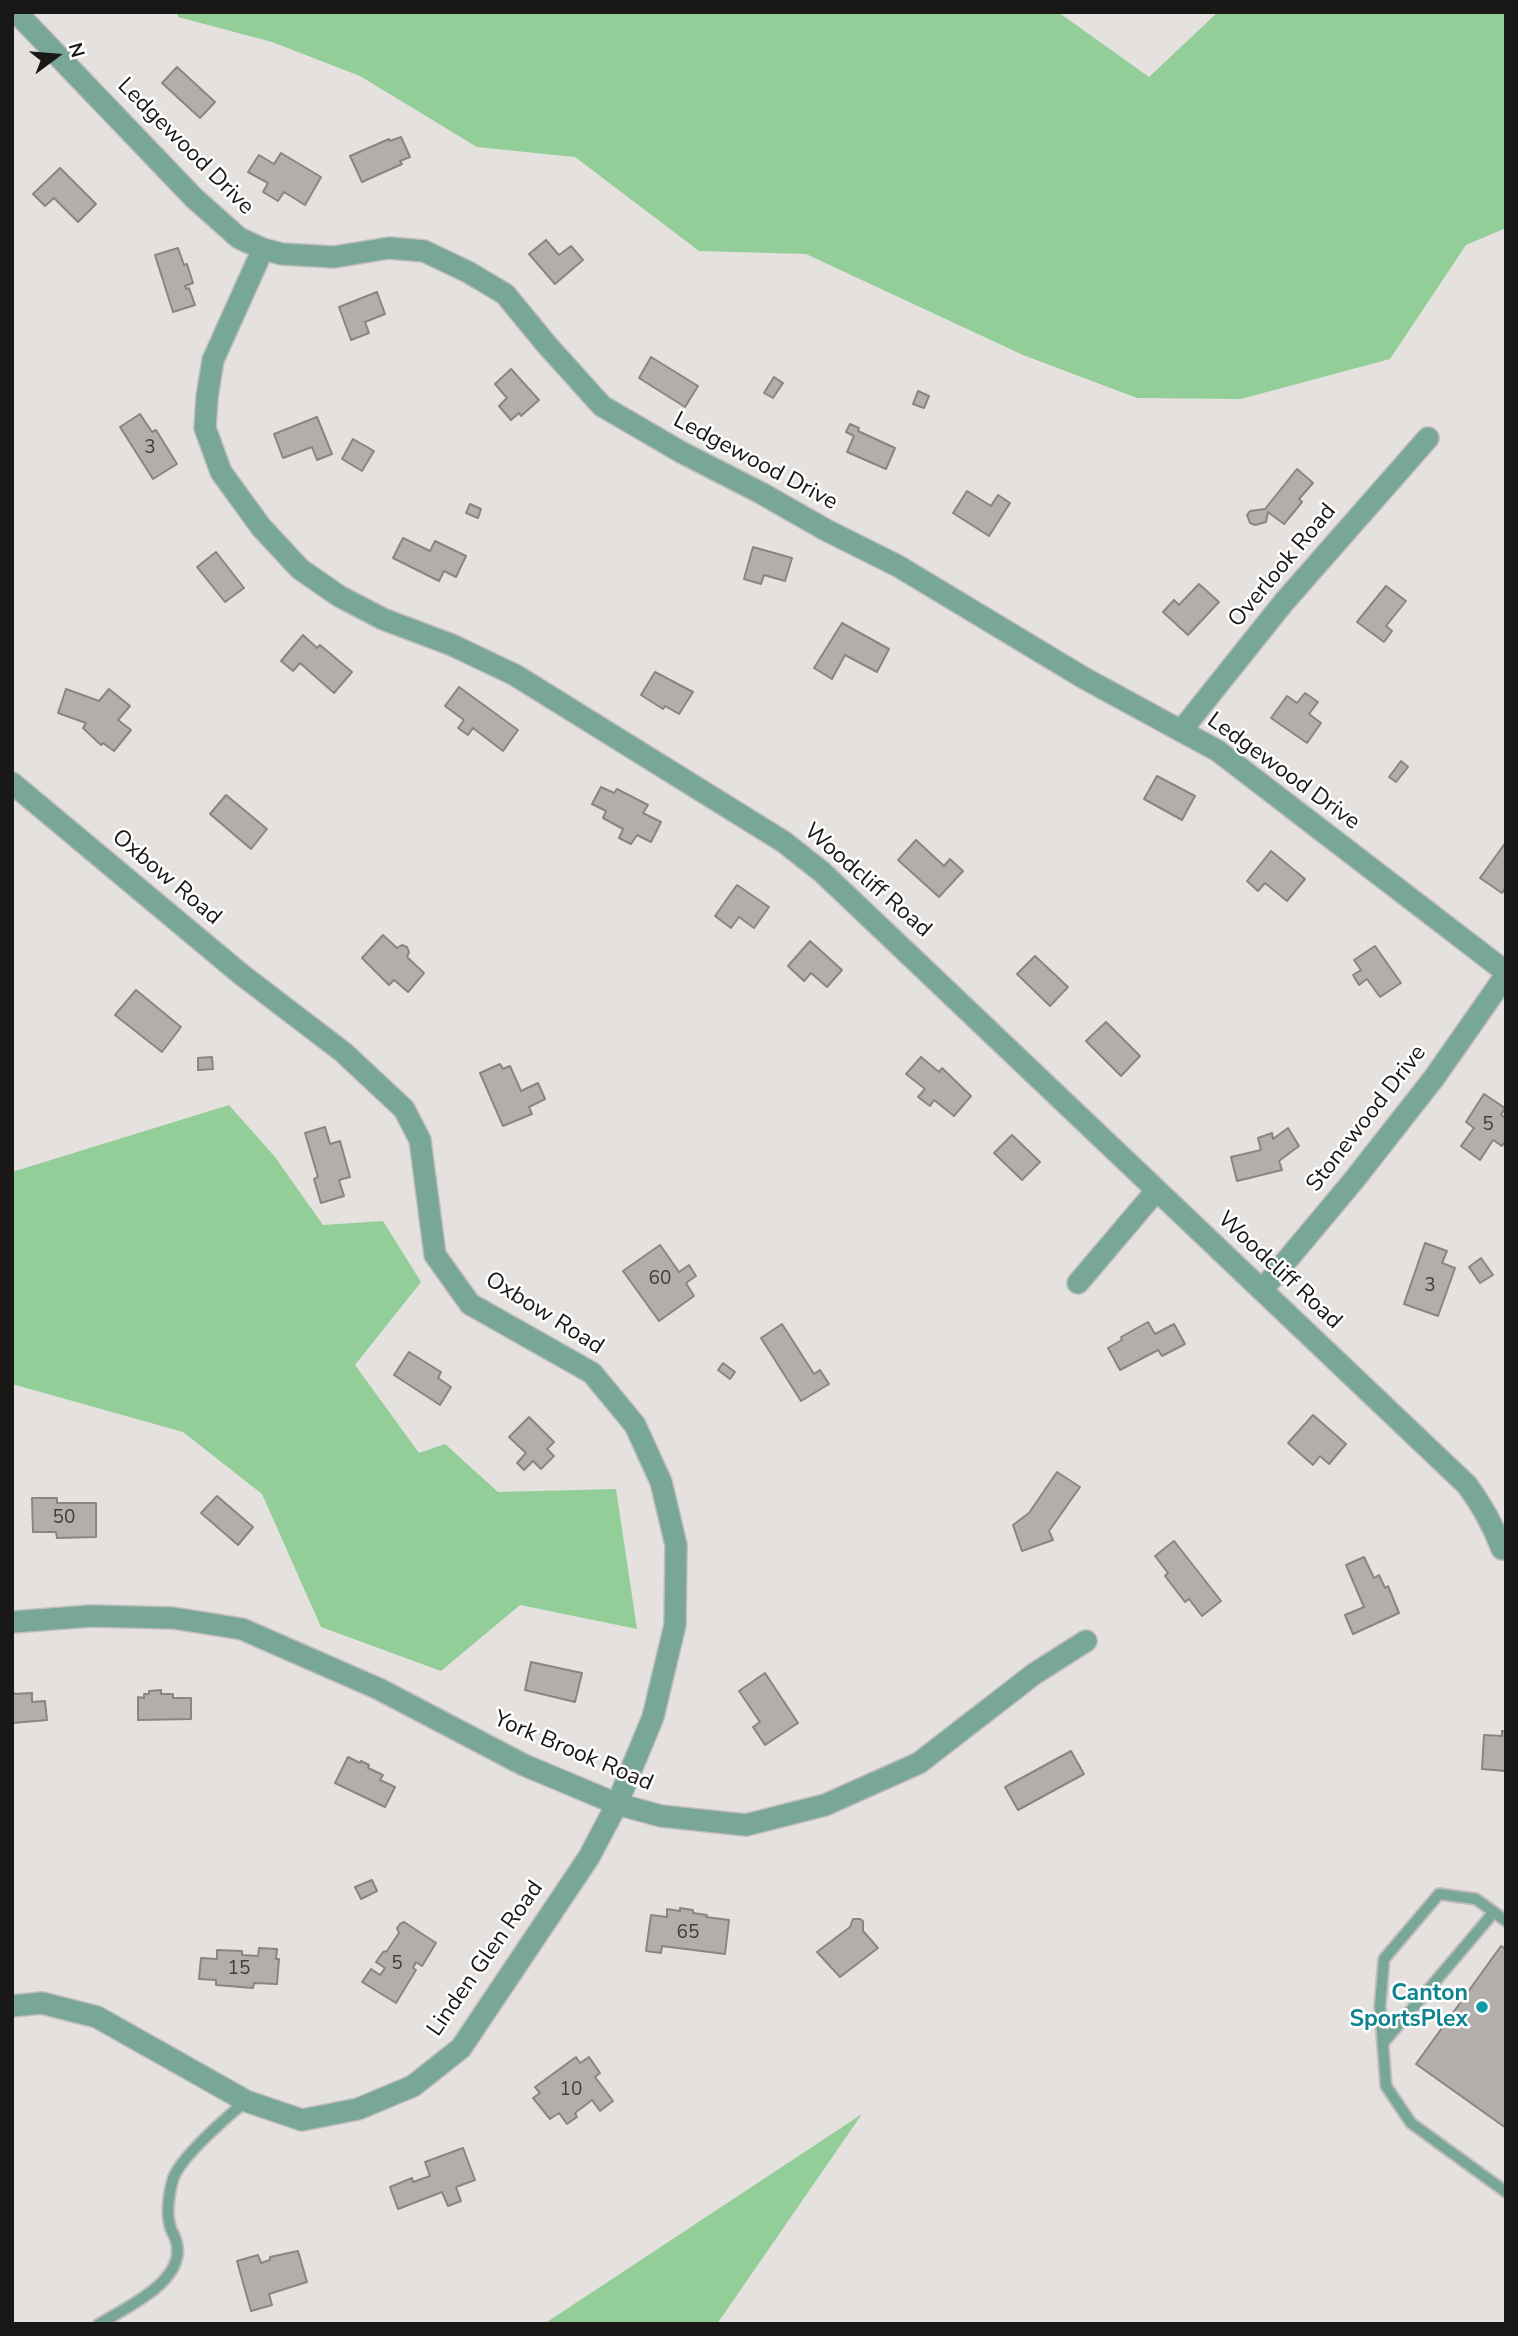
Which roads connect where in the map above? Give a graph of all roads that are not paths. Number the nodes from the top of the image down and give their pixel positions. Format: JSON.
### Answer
{"nodes":[{"id":1,"x":16,"y":12,"type":"edge"},
{"id":2,"x":263,"y":249,"type":"junction"},
{"id":3,"x":1428,"y":438,"type":"dead end"},
{"id":4,"x":1181,"y":731,"type":"junction"},
{"id":5,"x":12,"y":783,"type":"edge"},
{"id":6,"x":1506,"y":974,"type":"edge"},
{"id":7,"x":1156,"y":1191,"type":"junction"},
{"id":8,"x":1078,"y":1283,"type":"dead end"},
{"id":9,"x":1262,"y":1290,"type":"junction"},
{"id":10,"x":1502,"y":1549,"type":"dead end"},
{"id":11,"x":12,"y":1622,"type":"edge"},
{"id":12,"x":1086,"y":1641,"type":"dead end"},
{"id":13,"x":617,"y":1804,"type":"junction"},
{"id":14,"x":1494,"y":1912,"type":"junction"},
{"id":15,"x":1506,"y":1921,"type":"edge"},
{"id":16,"x":12,"y":2006,"type":"edge"},
{"id":17,"x":1384,"y":2042,"type":"junction"},
{"id":18,"x":246,"y":2101,"type":"junction"},
{"id":19,"x":1506,"y":2192,"type":"edge"},
{"id":20,"x":99,"y":2324,"type":"edge"}],
"edges":[{"from":1,"to":2,"type":"street","name":"Ledgewood Drive"},
{"from":2,"to":4,"type":"street","name":"Ledgewood Drive"},
{"from":2,"to":7,"type":"street","name":"Woodcliff Road"},
{"from":3,"to":4,"type":"street","name":"Overlook Road"},
{"from":4,"to":6,"type":"street","name":"Ledgewood Drive"},
{"from":5,"to":13,"type":"street","name":"Oxbow Road"},
{"from":6,"to":9,"type":"street","name":"Stonewood Drive"},
{"from":7,"to":8,"type":"street"},
{"from":7,"to":9,"type":"street","name":"Woodcliff Road"},
{"from":9,"to":10,"type":"street","name":"Woodcliff Road"},
{"from":11,"to":13,"type":"street","name":"York Brook Road"},
{"from":12,"to":13,"type":"street","name":"York Brook Road"},
{"from":13,"to":18,"type":"street","name":"Linden Glen Road"},
{"from":14,"to":15,"type":"lane"},
{"from":14,"to":17,"type":"lane"},
{"from":14,"to":17,"type":"lane"},
{"from":16,"to":18,"type":"street","name":"Linden Glen Road"},
{"from":17,"to":19,"type":"lane"},
{"from":18,"to":20,"type":"lane"}]}
